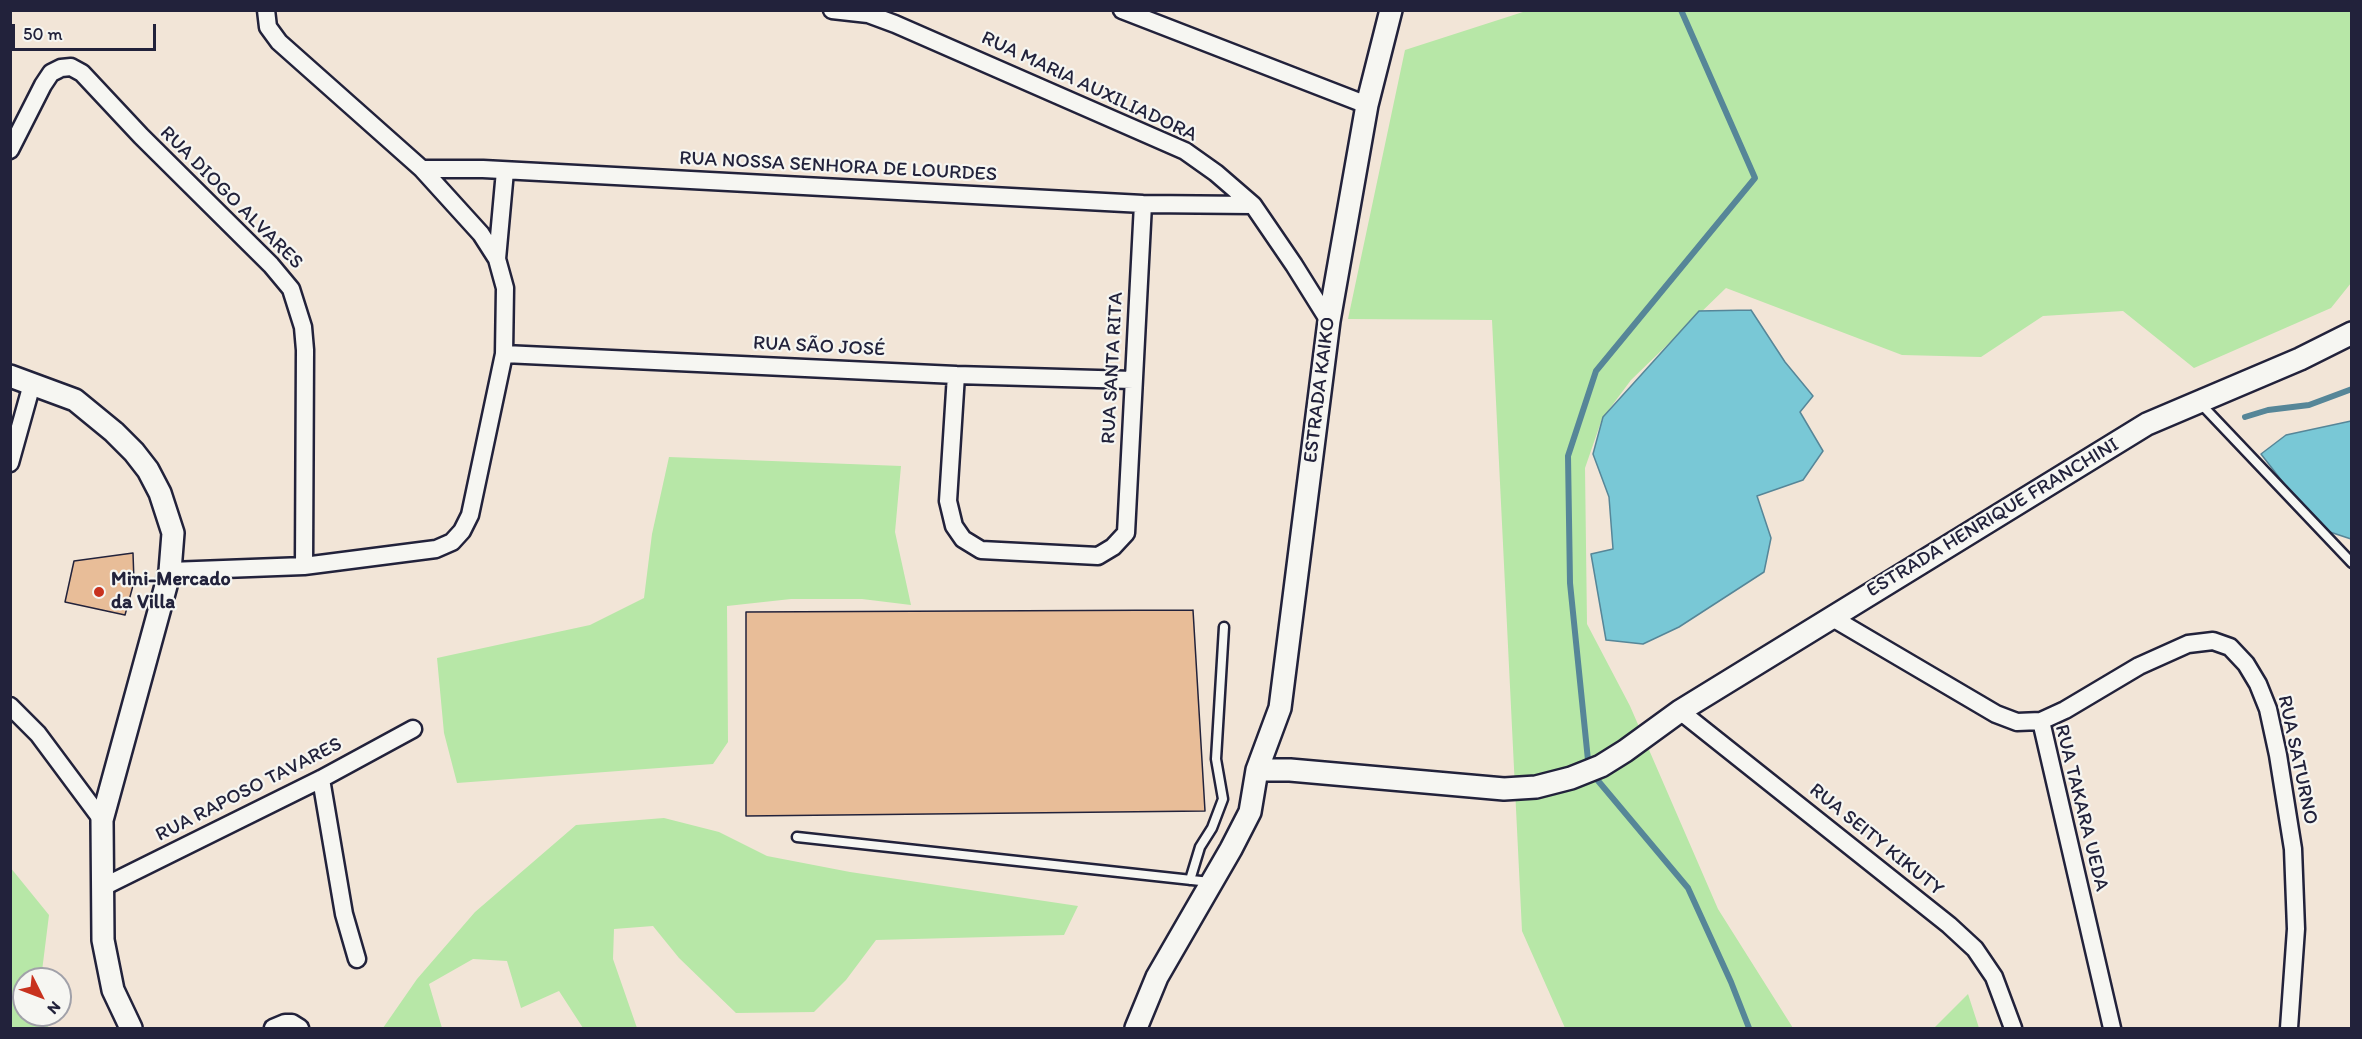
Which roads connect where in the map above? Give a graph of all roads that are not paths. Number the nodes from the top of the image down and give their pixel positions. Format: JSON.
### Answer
{"nodes":[{"id":1,"x":266,"y":10,"type":"edge"},
{"id":2,"x":832,"y":10,"type":"edge"},
{"id":3,"x":1122,"y":10,"type":"edge"},
{"id":4,"x":1391,"y":10,"type":"edge"},
{"id":5,"x":1366,"y":105,"type":"junction"},
{"id":6,"x":10,"y":150,"type":"edge"},
{"id":7,"x":422,"y":169,"type":"junction"},
{"id":8,"x":505,"y":171,"type":"junction"},
{"id":9,"x":1143,"y":204,"type":"junction"},
{"id":10,"x":1253,"y":205,"type":"junction"},
{"id":11,"x":497,"y":259,"type":"junction"},
{"id":12,"x":1329,"y":321,"type":"junction"},
{"id":13,"x":2352,"y":333,"type":"edge"},
{"id":14,"x":504,"y":354,"type":"junction"},
{"id":15,"x":10,"y":375,"type":"edge"},
{"id":16,"x":956,"y":375,"type":"junction"},
{"id":17,"x":1133,"y":380,"type":"junction"},
{"id":18,"x":32,"y":384,"type":"junction"},
{"id":19,"x":2199,"y":402,"type":"junction"},
{"id":20,"x":10,"y":463,"type":"edge"},
{"id":21,"x":2352,"y":563,"type":"edge"},
{"id":22,"x":304,"y":566,"type":"junction"},
{"id":23,"x":171,"y":571,"type":"junction"},
{"id":24,"x":1831,"y":617,"type":"junction"},
{"id":25,"x":1224,"y":627,"type":"dead end"},
{"id":26,"x":10,"y":706,"type":"edge"},
{"id":27,"x":1680,"y":711,"type":"junction"},
{"id":28,"x":2041,"y":722,"type":"junction"},
{"id":29,"x":413,"y":729,"type":"dead end"},
{"id":30,"x":1257,"y":770,"type":"junction"},
{"id":31,"x":321,"y":779,"type":"junction"},
{"id":32,"x":102,"y":820,"type":"junction"},
{"id":33,"x":797,"y":837,"type":"dead end"},
{"id":34,"x":1200,"y":881,"type":"junction"},
{"id":35,"x":103,"y":887,"type":"junction"},
{"id":36,"x":357,"y":959,"type":"dead end"},
{"id":37,"x":131,"y":1029,"type":"edge"},
{"id":38,"x":273,"y":1029,"type":"edge"},
{"id":39,"x":300,"y":1029,"type":"edge"},
{"id":40,"x":1136,"y":1029,"type":"edge"},
{"id":41,"x":2013,"y":1029,"type":"edge"},
{"id":42,"x":2112,"y":1029,"type":"edge"},
{"id":43,"x":2289,"y":1029,"type":"edge"}],
"edges":[{"from":1,"to":7,"type":"street"},
{"from":2,"to":10,"type":"street","name":"RUA MARIA AUXILIADORA"},
{"from":3,"to":5,"type":"street"},
{"from":4,"to":5,"type":"street","name":"ESTRADA KAIKO"},
{"from":5,"to":12,"type":"street","name":"ESTRADA KAIKO"},
{"from":6,"to":22,"type":"street","name":"RUA DIOGO ALVARES"},
{"from":7,"to":8,"type":"street","name":"RUA NOSSA SENHORA DE LOURDES"},
{"from":7,"to":11,"type":"street"},
{"from":8,"to":9,"type":"street","name":"RUA NOSSA SENHORA DE LOURDES"},
{"from":8,"to":11,"type":"street"},
{"from":9,"to":10,"type":"street","name":"RUA NOSSA SENHORA DE LOURDES"},
{"from":9,"to":17,"type":"street","name":"RUA SANTA RITA"},
{"from":10,"to":12,"type":"street","name":"RUA MARIA AUXILIADORA"},
{"from":11,"to":14,"type":"street"},
{"from":12,"to":30,"type":"street","name":"ESTRADA KAIKO"},
{"from":13,"to":19,"type":"street","name":"ESTRADA HENRIQUE FRANCHINI"},
{"from":14,"to":16,"type":"street","name":"RUA SÃO JOSÉ"},
{"from":14,"to":22,"type":"street"},
{"from":15,"to":18,"type":"street"},
{"from":16,"to":17,"type":"street","name":"RUA SÃO JOSÉ"},
{"from":16,"to":17,"type":"street","name":"RUA SANTA RITA"},
{"from":18,"to":20,"type":"street"},
{"from":18,"to":23,"type":"street"},
{"from":19,"to":21,"type":"lane"},
{"from":19,"to":24,"type":"street","name":"ESTRADA HENRIQUE FRANCHINI"},
{"from":22,"to":23,"type":"street"},
{"from":23,"to":32,"type":"street"},
{"from":24,"to":27,"type":"street","name":"ESTRADA HENRIQUE FRANCHINI"},
{"from":24,"to":28,"type":"street","name":"RUA TAKARA UEDA"},
{"from":25,"to":34,"type":"lane"},
{"from":26,"to":32,"type":"street"},
{"from":27,"to":30,"type":"street","name":"ESTRADA HENRIQUE FRANCHINI"},
{"from":27,"to":41,"type":"street","name":"RUA SEITY KIKUTY"},
{"from":28,"to":42,"type":"street","name":"RUA TAKARA UEDA"},
{"from":28,"to":43,"type":"street","name":"RUA SATURNO"},
{"from":29,"to":31,"type":"street","name":"RUA RAPOSO TAVARES"},
{"from":30,"to":34,"type":"street","name":"ESTRADA KAIKO"},
{"from":31,"to":35,"type":"street","name":"RUA RAPOSO TAVARES"},
{"from":31,"to":36,"type":"street"},
{"from":32,"to":35,"type":"street"},
{"from":33,"to":34,"type":"lane"},
{"from":34,"to":40,"type":"street","name":"ESTRADA KAIKO"},
{"from":35,"to":37,"type":"street"},
{"from":38,"to":39,"type":"street"}]}
